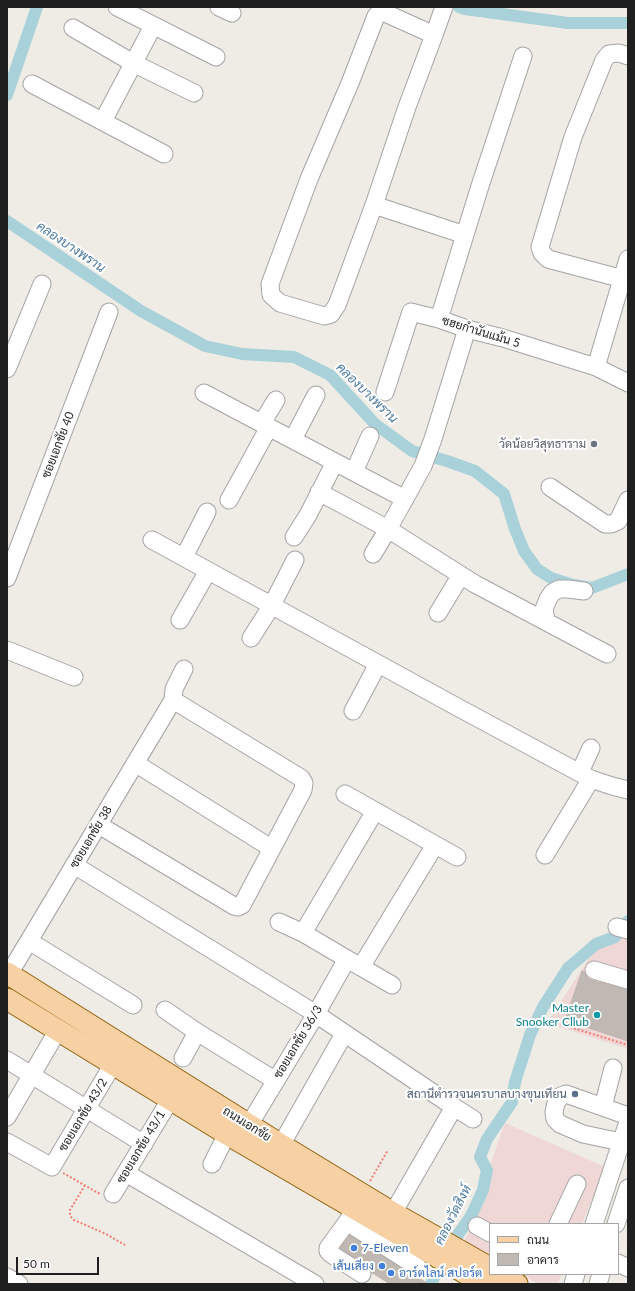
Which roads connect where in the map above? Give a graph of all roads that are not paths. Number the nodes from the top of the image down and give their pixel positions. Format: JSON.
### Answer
{"nodes":[{"id":1,"x":117,"y":7,"type":"edge"},
{"id":2,"x":444,"y":9,"type":"edge"},
{"id":3,"x":153,"y":26,"type":"junction"},
{"id":4,"x":73,"y":28,"type":"dead end"},
{"id":5,"x":434,"y":35,"type":"junction"},
{"id":6,"x":523,"y":56,"type":"dead end"},
{"id":7,"x":628,"y":56,"type":"edge"},
{"id":8,"x":216,"y":57,"type":"dead end"},
{"id":9,"x":134,"y":63,"type":"junction"},
{"id":10,"x":32,"y":84,"type":"dead end"},
{"id":11,"x":194,"y":93,"type":"dead end"},
{"id":12,"x":103,"y":121,"type":"junction"},
{"id":13,"x":164,"y":154,"type":"dead end"},
{"id":14,"x":374,"y":205,"type":"junction"},
{"id":15,"x":465,"y":235,"type":"junction"},
{"id":16,"x":628,"y":259,"type":"edge"},
{"id":17,"x":623,"y":279,"type":"junction"},
{"id":18,"x":42,"y":284,"type":"dead end"},
{"id":19,"x":109,"y":312,"type":"dead end"},
{"id":20,"x":439,"y":319,"type":"junction"},
{"id":21,"x":467,"y":329,"type":"junction"},
{"id":22,"x":596,"y":368,"type":"junction"},
{"id":23,"x":7,"y":370,"type":"edge"},
{"id":24,"x":628,"y":383,"type":"edge"},
{"id":25,"x":385,"y":392,"type":"dead end"},
{"id":26,"x":204,"y":393,"type":"dead end"},
{"id":27,"x":316,"y":395,"type":"dead end"},
{"id":28,"x":276,"y":400,"type":"dead end"},
{"id":29,"x":266,"y":425,"type":"junction"},
{"id":30,"x":370,"y":436,"type":"dead end"},
{"id":31,"x":293,"y":439,"type":"junction"},
{"id":32,"x":335,"y":462,"type":"junction"},
{"id":33,"x":354,"y":472,"type":"junction"},
{"id":34,"x":550,"y":487,"type":"dead end"},
{"id":35,"x":320,"y":492,"type":"junction"},
{"id":36,"x":404,"y":499,"type":"junction"},
{"id":37,"x":229,"y":500,"type":"dead end"},
{"id":38,"x":628,"y":500,"type":"edge"},
{"id":39,"x":207,"y":512,"type":"dead end"},
{"id":40,"x":388,"y":529,"type":"junction"},
{"id":41,"x":294,"y":537,"type":"dead end"},
{"id":42,"x":152,"y":540,"type":"dead end"},
{"id":43,"x":372,"y":554,"type":"dead end"},
{"id":44,"x":184,"y":557,"type":"junction"},
{"id":45,"x":295,"y":560,"type":"dead end"},
{"id":46,"x":208,"y":570,"type":"junction"},
{"id":47,"x":461,"y":575,"type":"junction"},
{"id":48,"x":7,"y":578,"type":"edge"},
{"id":49,"x":584,"y":591,"type":"dead end"},
{"id":50,"x":272,"y":605,"type":"junction"},
{"id":51,"x":438,"y":613,"type":"dead end"},
{"id":52,"x":180,"y":620,"type":"dead end"},
{"id":53,"x":546,"y":621,"type":"junction"},
{"id":54,"x":251,"y":638,"type":"dead end"},
{"id":55,"x":7,"y":650,"type":"edge"},
{"id":56,"x":608,"y":654,"type":"dead end"},
{"id":57,"x":378,"y":664,"type":"junction"},
{"id":58,"x":184,"y":669,"type":"dead end"},
{"id":59,"x":74,"y":677,"type":"dead end"},
{"id":60,"x":173,"y":700,"type":"junction"},
{"id":61,"x":353,"y":711,"type":"dead end"},
{"id":62,"x":591,"y":748,"type":"dead end"},
{"id":63,"x":135,"y":763,"type":"junction"},
{"id":64,"x":586,"y":776,"type":"junction"},
{"id":65,"x":626,"y":790,"type":"edge"},
{"id":66,"x":345,"y":794,"type":"dead end"},
{"id":67,"x":375,"y":811,"type":"junction"},
{"id":68,"x":99,"y":825,"type":"junction"},
{"id":69,"x":436,"y":845,"type":"junction"},
{"id":70,"x":271,"y":848,"type":"junction"},
{"id":71,"x":545,"y":855,"type":"dead end"},
{"id":72,"x":457,"y":857,"type":"dead end"},
{"id":73,"x":74,"y":865,"type":"junction"},
{"id":74,"x":279,"y":922,"type":"dead end"},
{"id":75,"x":303,"y":933,"type":"junction"},
{"id":76,"x":29,"y":941,"type":"junction"},
{"id":77,"x":346,"y":958,"type":"junction"},
{"id":78,"x":361,"y":967,"type":"junction"},
{"id":79,"x":594,"y":970,"type":"dead end"},
{"id":80,"x":8,"y":974,"type":"edge"},
{"id":81,"x":628,"y":980,"type":"edge"},
{"id":82,"x":392,"y":985,"type":"dead end"},
{"id":83,"x":7,"y":998,"type":"edge"},
{"id":84,"x":133,"y":1005,"type":"dead end"},
{"id":85,"x":165,"y":1010,"type":"dead end"},
{"id":86,"x":316,"y":1014,"type":"junction"},
{"id":87,"x":58,"y":1030,"type":"junction"},
{"id":88,"x":197,"y":1032,"type":"junction"},
{"id":89,"x":344,"y":1034,"type":"junction"},
{"id":90,"x":143,"y":1058,"type":"junction"},
{"id":91,"x":183,"y":1058,"type":"dead end"},
{"id":92,"x":7,"y":1060,"type":"edge"},
{"id":93,"x":113,"y":1064,"type":"junction"},
{"id":94,"x":613,"y":1068,"type":"dead end"},
{"id":95,"x":31,"y":1075,"type":"junction"},
{"id":96,"x":132,"y":1076,"type":"junction"},
{"id":97,"x":276,"y":1081,"type":"junction"},
{"id":98,"x":170,"y":1100,"type":"junction"},
{"id":99,"x":454,"y":1107,"type":"junction"},
{"id":100,"x":603,"y":1107,"type":"junction"},
{"id":101,"x":87,"y":1109,"type":"junction"},
{"id":102,"x":628,"y":1116,"type":"edge"},
{"id":103,"x":7,"y":1117,"type":"edge"},
{"id":104,"x":473,"y":1119,"type":"dead end"},
{"id":105,"x":628,"y":1122,"type":"edge"},
{"id":106,"x":249,"y":1125,"type":"junction"},
{"id":107,"x":227,"y":1134,"type":"junction"},
{"id":108,"x":7,"y":1142,"type":"edge"},
{"id":109,"x":621,"y":1142,"type":"junction"},
{"id":110,"x":144,"y":1144,"type":"junction"},
{"id":111,"x":281,"y":1145,"type":"junction"},
{"id":112,"x":212,"y":1164,"type":"dead end"},
{"id":113,"x":126,"y":1173,"type":"junction"},
{"id":114,"x":577,"y":1184,"type":"dead end"},
{"id":115,"x":628,"y":1188,"type":"edge"},
{"id":116,"x":113,"y":1194,"type":"dead end"},
{"id":117,"x":354,"y":1208,"type":"junction"},
{"id":118,"x":393,"y":1213,"type":"junction"},
{"id":119,"x":558,"y":1223,"type":"edge"},
{"id":120,"x":594,"y":1223,"type":"edge"},
{"id":121,"x":616,"y":1223,"type":"edge"},
{"id":122,"x":430,"y":1253,"type":"junction"},
{"id":123,"x":489,"y":1271,"type":"edge"},
{"id":124,"x":362,"y":1274,"type":"dead end"},
{"id":125,"x":498,"y":1275,"type":"edge"},
{"id":126,"x":7,"y":1277,"type":"edge"},
{"id":127,"x":19,"y":1284,"type":"edge"},
{"id":128,"x":315,"y":1284,"type":"edge"},
{"id":129,"x":517,"y":1284,"type":"edge"}],
"edges":[{"from":1,"to":3,"type":"street"},
{"from":2,"to":5,"type":"street"},
{"from":3,"to":8,"type":"street"},
{"from":3,"to":9,"type":"street"},
{"from":4,"to":9,"type":"street"},
{"from":5,"to":14,"type":"street"},
{"from":5,"to":14,"type":"street"},
{"from":6,"to":15,"type":"street"},
{"from":7,"to":17,"type":"street"},
{"from":9,"to":11,"type":"street"},
{"from":9,"to":12,"type":"street"},
{"from":10,"to":12,"type":"street"},
{"from":12,"to":13,"type":"street"},
{"from":14,"to":15,"type":"street"},
{"from":15,"to":20,"type":"street"},
{"from":16,"to":17,"type":"street"},
{"from":17,"to":22,"type":"street"},
{"from":18,"to":23,"type":"street"},
{"from":19,"to":48,"type":"street","name":"ซอยเอกชัย 40"},
{"from":20,"to":21,"type":"street","name":"ซฮยกำนันแม้น 5"},
{"from":20,"to":25,"type":"street","name":"ซฮยกำนันแม้น 5"},
{"from":21,"to":22,"type":"street","name":"ซฮยกำนันแม้น 5"},
{"from":21,"to":36,"type":"street"},
{"from":22,"to":24,"type":"street","name":"ซฮยกำนันแม้น 5"},
{"from":26,"to":29,"type":"street"},
{"from":27,"to":31,"type":"street"},
{"from":28,"to":29,"type":"street"},
{"from":29,"to":31,"type":"street"},
{"from":29,"to":37,"type":"street"},
{"from":30,"to":33,"type":"street"},
{"from":31,"to":32,"type":"street"},
{"from":32,"to":33,"type":"street"},
{"from":32,"to":35,"type":"street"},
{"from":33,"to":36,"type":"street"},
{"from":34,"to":38,"type":"street"},
{"from":35,"to":40,"type":"street"},
{"from":35,"to":41,"type":"street"},
{"from":36,"to":40,"type":"street"},
{"from":39,"to":44,"type":"street"},
{"from":40,"to":43,"type":"street"},
{"from":40,"to":47,"type":"street"},
{"from":42,"to":44,"type":"street"},
{"from":44,"to":46,"type":"street"},
{"from":45,"to":50,"type":"street"},
{"from":46,"to":50,"type":"street"},
{"from":46,"to":52,"type":"street"},
{"from":47,"to":51,"type":"street"},
{"from":47,"to":53,"type":"street"},
{"from":49,"to":53,"type":"street"},
{"from":50,"to":54,"type":"street"},
{"from":50,"to":57,"type":"street"},
{"from":53,"to":56,"type":"street"},
{"from":55,"to":59,"type":"street"},
{"from":57,"to":61,"type":"street"},
{"from":57,"to":64,"type":"street"},
{"from":58,"to":60,"type":"street","name":"ซอยเอกชัย 38"},
{"from":60,"to":63,"type":"street","name":"ซอยเอกชัย 38"},
{"from":60,"to":70,"type":"street"},
{"from":62,"to":64,"type":"street"},
{"from":63,"to":68,"type":"street","name":"ซอยเอกชัย 38"},
{"from":63,"to":70,"type":"street"},
{"from":64,"to":65,"type":"street"},
{"from":64,"to":71,"type":"street"},
{"from":66,"to":67,"type":"street"},
{"from":67,"to":69,"type":"street"},
{"from":67,"to":75,"type":"street"},
{"from":68,"to":70,"type":"street"},
{"from":68,"to":73,"type":"street","name":"ซอยเอกชัย 38"},
{"from":69,"to":72,"type":"street"},
{"from":69,"to":78,"type":"street"},
{"from":73,"to":76,"type":"street","name":"ซอยเอกชัย 38"},
{"from":73,"to":86,"type":"street"},
{"from":74,"to":75,"type":"street"},
{"from":75,"to":77,"type":"street"},
{"from":76,"to":80,"type":"street","name":"ซอยเอกชัย 38"},
{"from":76,"to":84,"type":"street"},
{"from":77,"to":78,"type":"street"},
{"from":77,"to":86,"type":"street","name":"ซอยเอกชัย 36/3"},
{"from":78,"to":82,"type":"street"},
{"from":79,"to":81,"type":"street"},
{"from":80,"to":90,"type":"main road","name":"ถนนเอกชัย"},
{"from":83,"to":87,"type":"main road","name":"ถนนเอกชัย"},
{"from":85,"to":88,"type":"street"},
{"from":86,"to":89,"type":"street"},
{"from":86,"to":97,"type":"street","name":"ซอยเอกชัย 36/3"},
{"from":87,"to":93,"type":"main road","name":"ถนนเอกชัย"},
{"from":87,"to":95,"type":"street"},
{"from":88,"to":91,"type":"street"},
{"from":88,"to":97,"type":"street"},
{"from":89,"to":99,"type":"street"},
{"from":89,"to":111,"type":"street"},
{"from":90,"to":96,"type":"main road"},
{"from":90,"to":106,"type":"main road","name":"ถนนเอกชัย"},
{"from":92,"to":95,"type":"street"},
{"from":93,"to":96,"type":"main road","name":"ถนนเอกชัย"},
{"from":93,"to":101,"type":"street","name":"ซอยเอกชัย 43/2"},
{"from":94,"to":100,"type":"street"},
{"from":95,"to":101,"type":"street"},
{"from":95,"to":103,"type":"street"},
{"from":96,"to":98,"type":"main road","name":"ถนนเอกชัย"},
{"from":97,"to":106,"type":"street","name":"ซอยเอกชัย 36/3"},
{"from":98,"to":107,"type":"main road","name":"ถนนเอกชัย"},
{"from":98,"to":110,"type":"street","name":"ซอยเอกชัย 43/1"},
{"from":99,"to":104,"type":"street"},
{"from":99,"to":118,"type":"street"},
{"from":100,"to":102,"type":"street"},
{"from":100,"to":109,"type":"street"},
{"from":101,"to":108,"type":"street","name":"ซอยเอกชัย 43/2"},
{"from":101,"to":110,"type":"street"},
{"from":105,"to":109,"type":"street"},
{"from":106,"to":111,"type":"main road","name":"ถนนเอกชัย"},
{"from":107,"to":112,"type":"street"},
{"from":107,"to":117,"type":"main road","name":"ถนนเอกชัย"},
{"from":109,"to":120,"type":"street"},
{"from":110,"to":113,"type":"street","name":"ซอยเอกชัย 43/1"},
{"from":111,"to":117,"type":"main road","name":"ถนนเอกชัย"},
{"from":113,"to":116,"type":"street","name":"ซอยเอกชัย 43/1"},
{"from":113,"to":128,"type":"street"},
{"from":114,"to":119,"type":"street"},
{"from":115,"to":121,"type":"street"},
{"from":117,"to":118,"type":"main road","name":"ถนนเอกชัย"},
{"from":117,"to":122,"type":"main road","name":"ถนนเอกชัย"},
{"from":117,"to":124,"type":"street"},
{"from":118,"to":122,"type":"main road","name":"ถนนเอกชัย"},
{"from":122,"to":123,"type":"main road","name":"ถนนเอกชัย"},
{"from":125,"to":129,"type":"main road","name":"ถนนเอกชัย"},
{"from":126,"to":127,"type":"street"}]}
